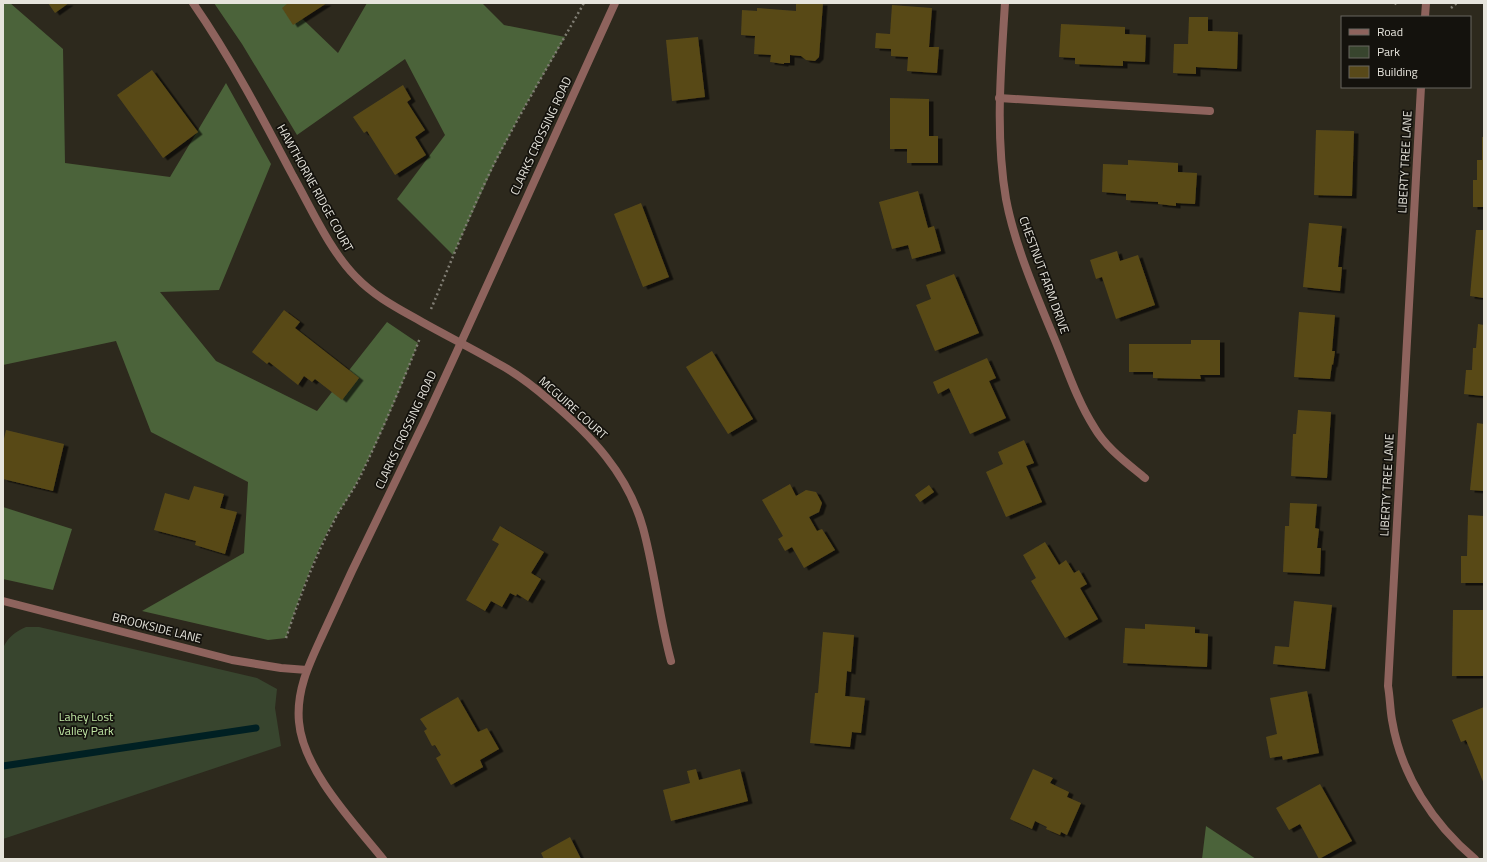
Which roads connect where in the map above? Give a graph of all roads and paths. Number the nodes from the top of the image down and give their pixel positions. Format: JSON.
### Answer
{"nodes":[{"id":1,"x":194,"y":3,"type":"edge"},
{"id":2,"x":615,"y":3,"type":"edge"},
{"id":3,"x":1005,"y":3,"type":"edge"},
{"id":4,"x":1426,"y":3,"type":"edge"},
{"id":5,"x":1458,"y":3,"type":"edge"},
{"id":6,"x":1451,"y":8,"type":"dead end"},
{"id":7,"x":1425,"y":16,"type":"edge"},
{"id":8,"x":1421,"y":88,"type":"edge"},
{"id":9,"x":999,"y":98,"type":"junction"},
{"id":10,"x":1210,"y":111,"type":"dead end"},
{"id":11,"x":460,"y":343,"type":"junction"},
{"id":12,"x":1146,"y":478,"type":"dead end"},
{"id":13,"x":3,"y":601,"type":"edge"},
{"id":14,"x":671,"y":661,"type":"dead end"},
{"id":15,"x":307,"y":670,"type":"junction"},
{"id":16,"x":383,"y":859,"type":"edge"},
{"id":17,"x":1475,"y":859,"type":"edge"}],
"edges":[{"from":1,"to":11,"type":"street","name":"HAWTHORNE RIDGE COURT"},
{"from":2,"to":11,"type":"street","name":"CLARKS CROSSING ROAD"},
{"from":3,"to":9,"type":"street","name":"CHESTNUT FARM DRIVE"},
{"from":4,"to":7,"type":"street"},
{"from":5,"to":6,"type":"path"},
{"from":8,"to":17,"type":"street","name":"LIBERTY TREE LANE"},
{"from":9,"to":10,"type":"street"},
{"from":9,"to":12,"type":"street","name":"CHESTNUT FARM DRIVE"},
{"from":11,"to":14,"type":"street","name":"MCGUIRE COURT"},
{"from":11,"to":15,"type":"street","name":"CLARKS CROSSING ROAD"},
{"from":13,"to":15,"type":"street","name":"BROOKSIDE LANE"},
{"from":15,"to":16,"type":"street","name":"CLARKS CROSSING ROAD"}]}
